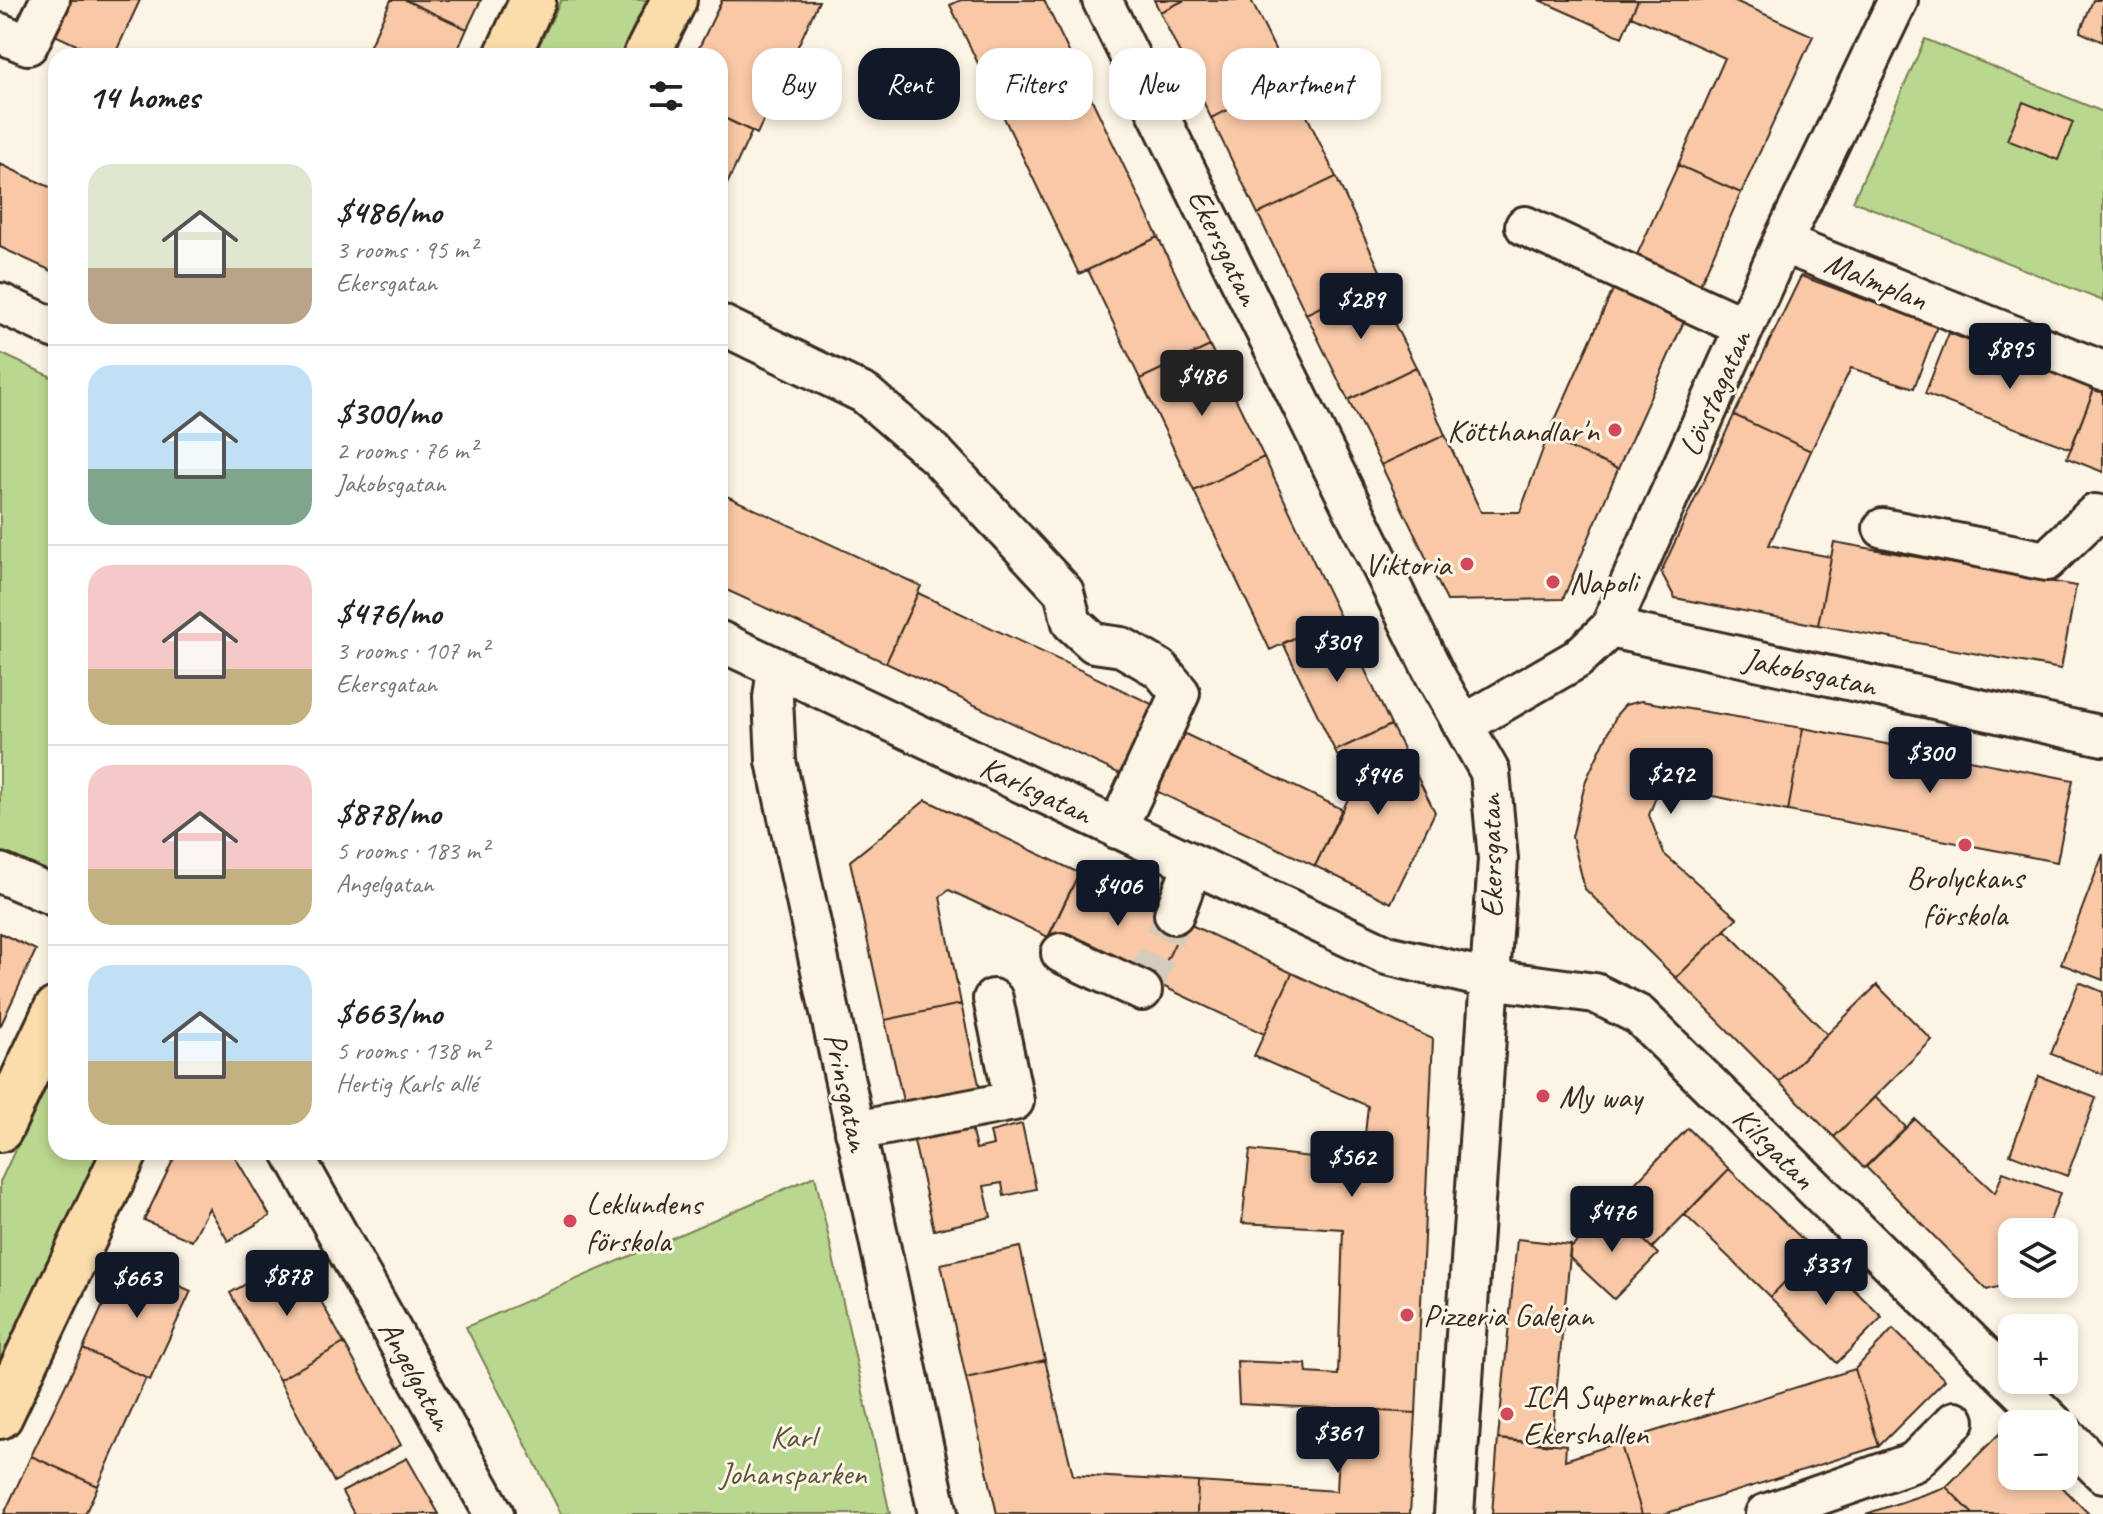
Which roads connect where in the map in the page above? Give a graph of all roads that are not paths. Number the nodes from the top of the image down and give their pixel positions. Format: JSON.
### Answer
{"nodes":[{"id":1,"x":50,"y":0,"type":"edge"},
{"id":2,"x":533,"y":0,"type":"edge"},
{"id":3,"x":674,"y":0,"type":"edge"},
{"id":4,"x":1102,"y":0,"type":"edge"},
{"id":5,"x":1887,"y":3,"type":"edge"},
{"id":6,"x":0,"y":33,"type":"edge"},
{"id":7,"x":511,"y":48,"type":"edge"},
{"id":8,"x":650,"y":48,"type":"edge"},
{"id":9,"x":1525,"y":226,"type":"dead end"},
{"id":10,"x":1782,"y":243,"type":"junction"},
{"id":11,"x":0,"y":303,"type":"edge"},
{"id":12,"x":48,"y":325,"type":"edge"},
{"id":13,"x":1744,"y":327,"type":"junction"},
{"id":14,"x":728,"y":328,"type":"edge"},
{"id":15,"x":2103,"y":371,"type":"edge"},
{"id":16,"x":2103,"y":516,"type":"edge"},
{"id":17,"x":1883,"y":528,"type":"dead end"},
{"id":18,"x":1610,"y":628,"type":"junction"},
{"id":19,"x":728,"y":645,"type":"edge"},
{"id":20,"x":777,"y":668,"type":"junction"},
{"id":21,"x":1463,"y":725,"type":"junction"},
{"id":22,"x":2101,"y":732,"type":"edge"},
{"id":23,"x":1117,"y":829,"type":"junction"},
{"id":24,"x":1193,"y":864,"type":"junction"},
{"id":25,"x":0,"y":873,"type":"edge"},
{"id":26,"x":48,"y":894,"type":"edge"},
{"id":27,"x":1174,"y":914,"type":"tunnel mouth"},
{"id":28,"x":1061,"y":953,"type":"dead end"},
{"id":29,"x":1489,"y":979,"type":"junction"},
{"id":30,"x":1142,"y":991,"type":"dead end"},
{"id":31,"x":993,"y":999,"type":"dead end"},
{"id":32,"x":48,"y":1027,"type":"edge"},
{"id":33,"x":0,"y":1129,"type":"edge"},
{"id":34,"x":855,"y":1131,"type":"junction"},
{"id":35,"x":121,"y":1160,"type":"edge"},
{"id":36,"x":296,"y":1160,"type":"edge"},
{"id":37,"x":2040,"y":1410,"type":"edge"},
{"id":38,"x":0,"y":1416,"type":"edge"},
{"id":39,"x":1955,"y":1421,"type":"dead end"},
{"id":40,"x":2078,"y":1448,"type":"edge"},
{"id":41,"x":2103,"y":1473,"type":"edge"},
{"id":42,"x":494,"y":1514,"type":"edge"},
{"id":43,"x":938,"y":1514,"type":"edge"},
{"id":44,"x":1454,"y":1514,"type":"edge"},
{"id":45,"x":1765,"y":1514,"type":"edge"}],
"edges":[{"from":1,"to":6,"type":"street"},
{"from":2,"to":7,"type":"main road"},
{"from":3,"to":8,"type":"main road"},
{"from":4,"to":21,"type":"street","name":"Ekersgatan"},
{"from":5,"to":10,"type":"street","name":"Lövstagatan"},
{"from":9,"to":13,"type":"street"},
{"from":10,"to":13,"type":"street","name":"Lövstagatan"},
{"from":10,"to":15,"type":"street","name":"Malmplan"},
{"from":11,"to":12,"type":"street"},
{"from":13,"to":18,"type":"street","name":"Lövstagatan"},
{"from":14,"to":23,"type":"street"},
{"from":16,"to":17,"type":"street"},
{"from":18,"to":21,"type":"street","name":"Lövstagatan"},
{"from":18,"to":22,"type":"street","name":"Jakobsgatan"},
{"from":19,"to":20,"type":"street","name":"Karlsgatan"},
{"from":20,"to":23,"type":"street","name":"Karlsgatan"},
{"from":20,"to":34,"type":"street","name":"Prinsgatan"},
{"from":21,"to":29,"type":"street","name":"Ekersgatan"},
{"from":23,"to":24,"type":"street","name":"Karlsgatan"},
{"from":24,"to":27,"type":"street"},
{"from":24,"to":29,"type":"street","name":"Karlsgatan"},
{"from":25,"to":26,"type":"street"},
{"from":28,"to":30,"type":"street"},
{"from":29,"to":37,"type":"street","name":"Kilsgatan"},
{"from":29,"to":44,"type":"street","name":"Ekersgatan"},
{"from":31,"to":34,"type":"street"},
{"from":32,"to":33,"type":"main road"},
{"from":34,"to":43,"type":"street","name":"Prinsgatan"},
{"from":35,"to":38,"type":"main road"},
{"from":36,"to":42,"type":"street","name":"Angelgatan"},
{"from":39,"to":45,"type":"street"},
{"from":40,"to":41,"type":"street"}]}
